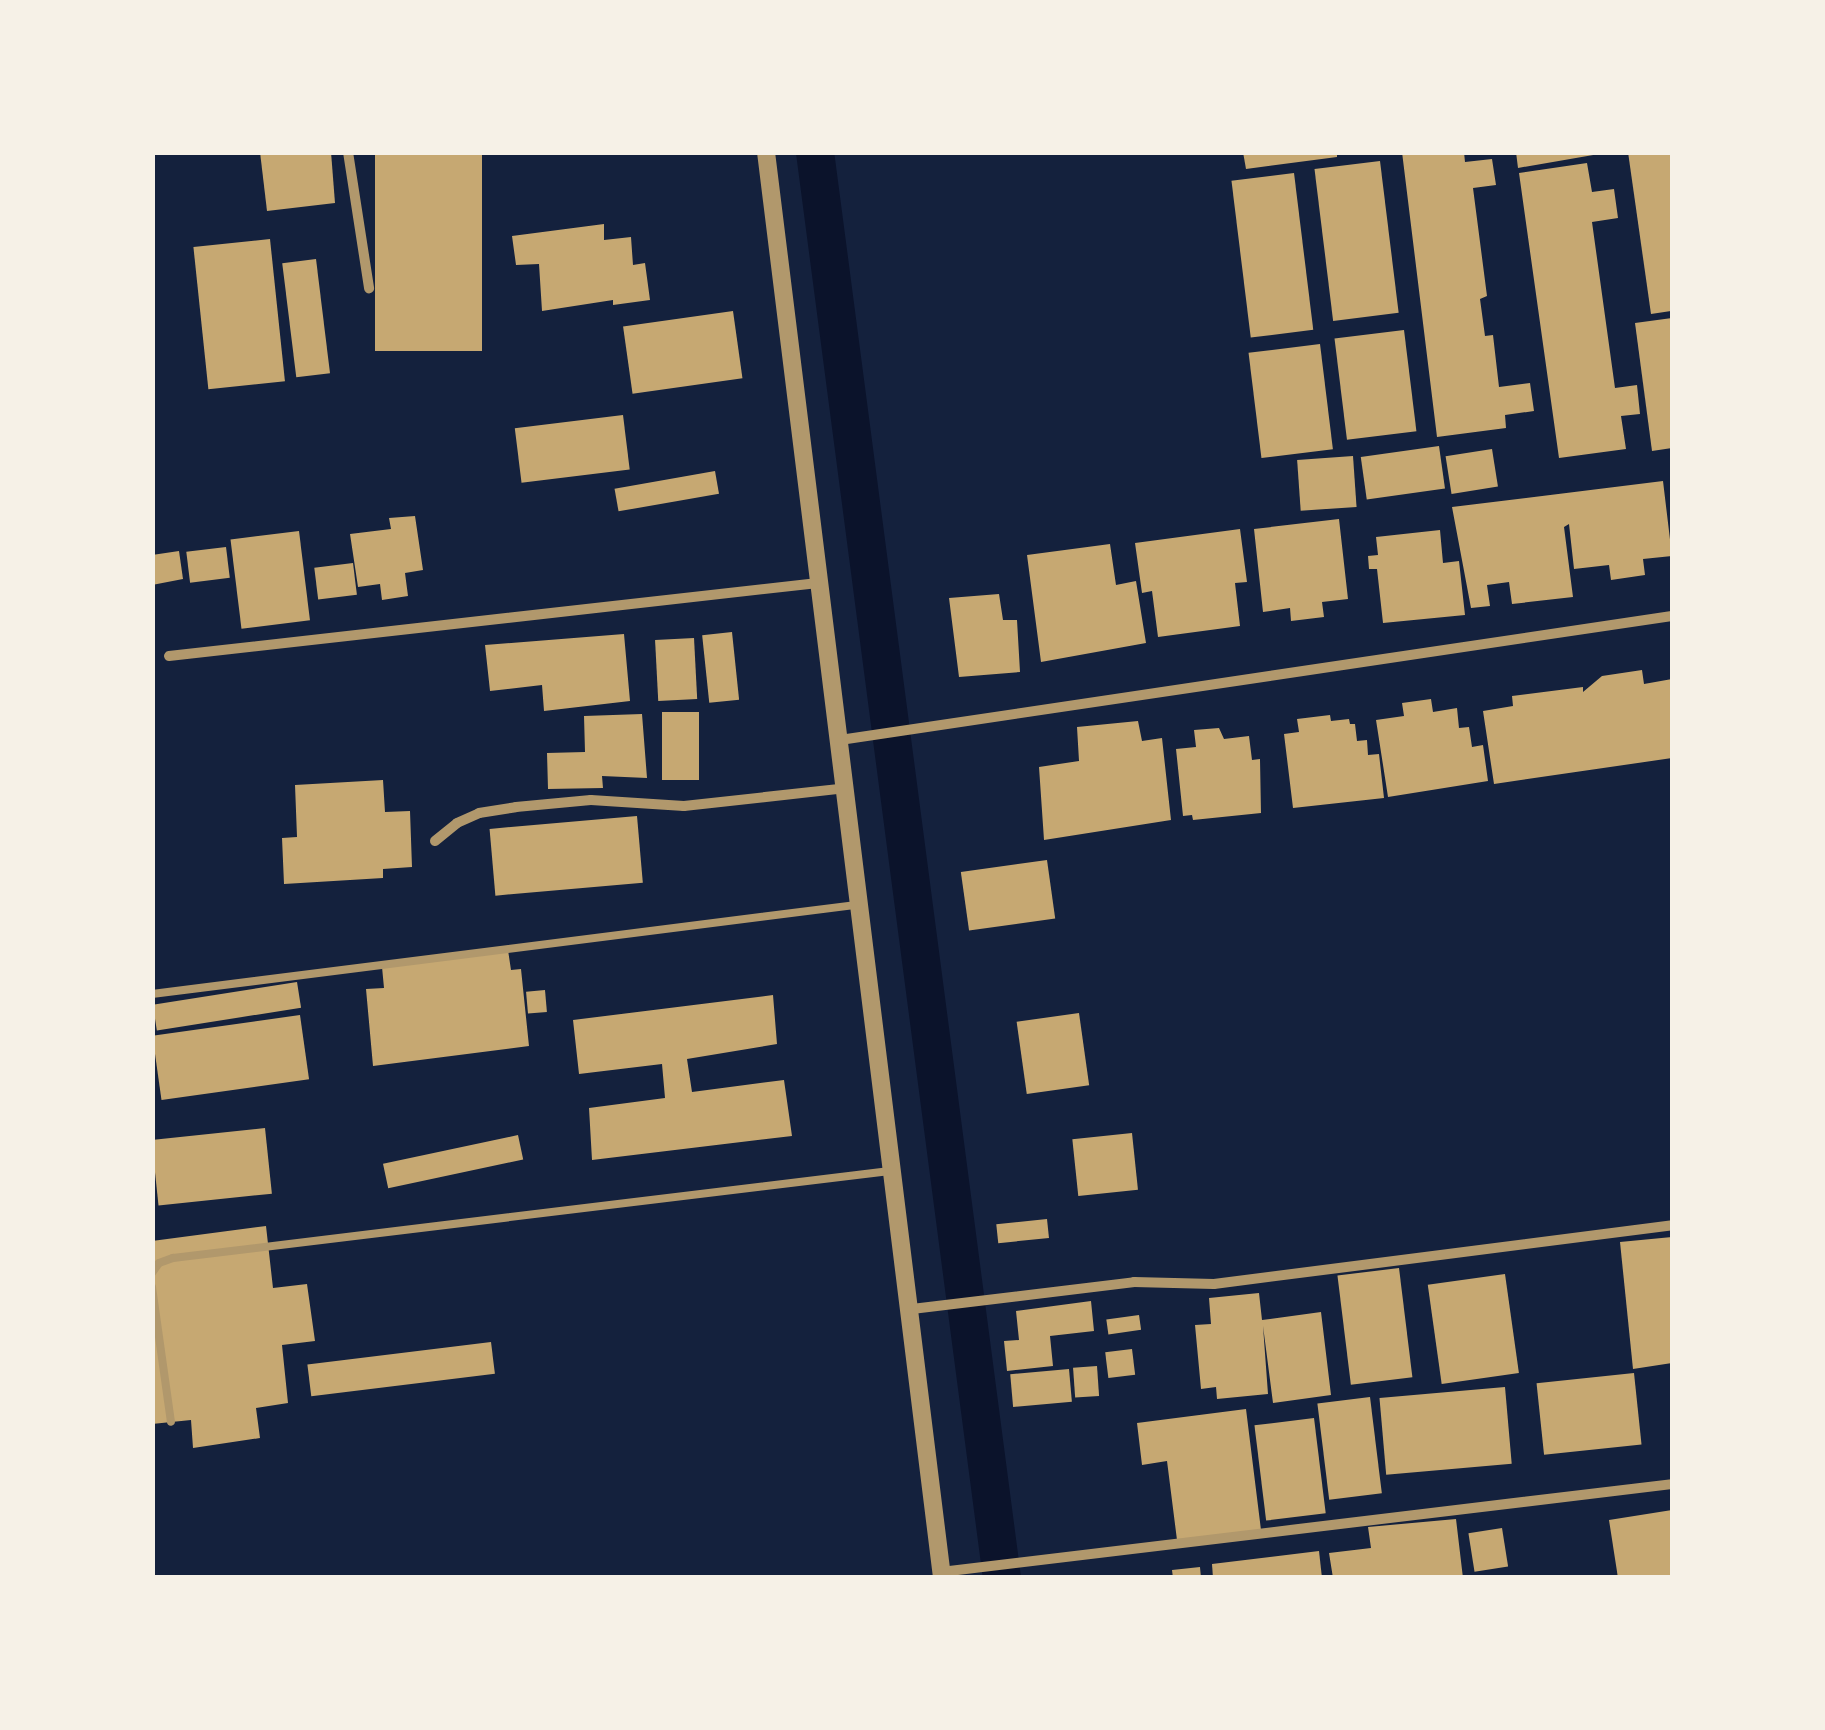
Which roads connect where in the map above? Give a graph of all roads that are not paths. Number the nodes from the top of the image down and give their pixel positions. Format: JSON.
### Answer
{"nodes":[{"id":1,"x":348,"y":152,"type":"edge"},
{"id":2,"x":766,"y":152,"type":"edge"},
{"id":3,"x":369,"y":288,"type":"dead end"},
{"id":4,"x":818,"y":583,"type":"junction"},
{"id":5,"x":1672,"y":616,"type":"edge"},
{"id":6,"x":169,"y":656,"type":"dead end"},
{"id":7,"x":840,"y":740,"type":"junction"},
{"id":8,"x":846,"y":788,"type":"junction"},
{"id":9,"x":434,"y":841,"type":"dead end"},
{"id":10,"x":861,"y":904,"type":"junction"},
{"id":11,"x":152,"y":994,"type":"edge"},
{"id":12,"x":894,"y":1170,"type":"junction"},
{"id":13,"x":1672,"y":1225,"type":"edge"},
{"id":14,"x":152,"y":1273,"type":"edge"},
{"id":15,"x":152,"y":1287,"type":"edge"},
{"id":16,"x":912,"y":1309,"type":"junction"},
{"id":17,"x":171,"y":1422,"type":"dead end"},
{"id":18,"x":1672,"y":1484,"type":"edge"},
{"id":19,"x":942,"y":1575,"type":"edge"}],
"edges":[{"from":1,"to":3,"type":"street"},
{"from":2,"to":4,"type":"street"},
{"from":4,"to":6,"type":"street"},
{"from":4,"to":7,"type":"street"},
{"from":5,"to":7,"type":"street"},
{"from":7,"to":8,"type":"street"},
{"from":8,"to":9,"type":"street"},
{"from":8,"to":10,"type":"street"},
{"from":10,"to":11,"type":"lane"},
{"from":10,"to":12,"type":"street"},
{"from":12,"to":14,"type":"lane"},
{"from":12,"to":16,"type":"street"},
{"from":13,"to":16,"type":"street"},
{"from":15,"to":17,"type":"lane"},
{"from":16,"to":19,"type":"street"},
{"from":18,"to":19,"type":"street"}]}
